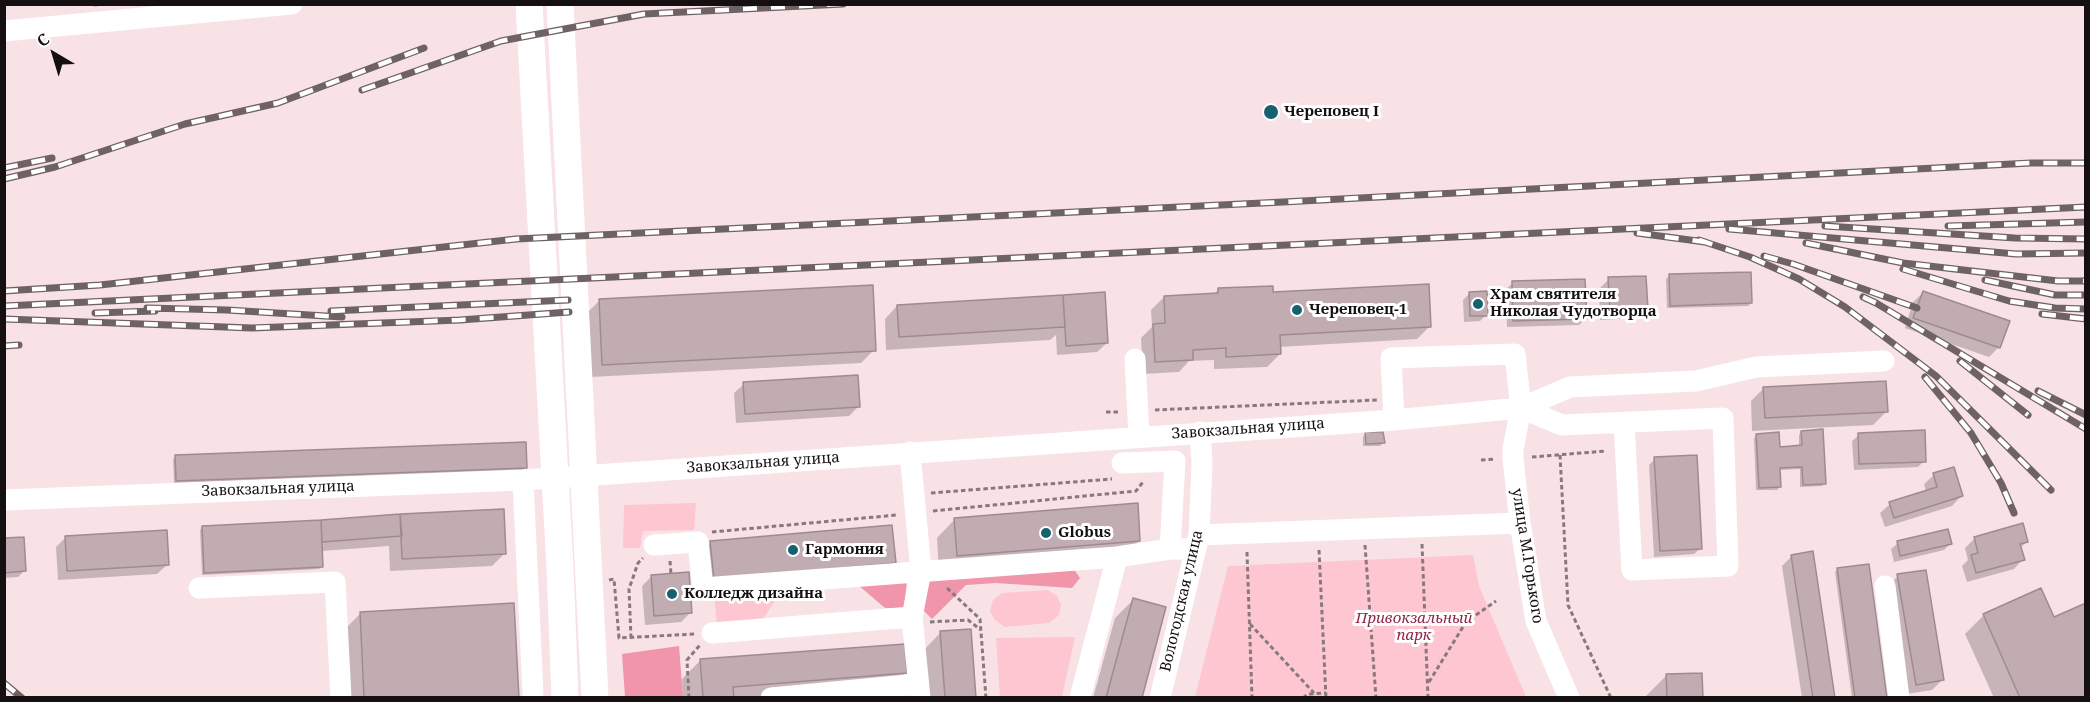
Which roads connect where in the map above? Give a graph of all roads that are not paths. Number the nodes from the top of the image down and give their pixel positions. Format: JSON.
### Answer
{"nodes":[{"id":1,"x":292,"y":4,"type":"edge"},
{"id":2,"x":529,"y":4,"type":"edge"},
{"id":3,"x":560,"y":4,"type":"edge"},
{"id":4,"x":4,"y":31,"type":"edge"},
{"id":5,"x":1135,"y":359,"type":"dead end"},
{"id":6,"x":1884,"y":361,"type":"dead end"},
{"id":7,"x":1521,"y":408,"type":"junction"},
{"id":8,"x":1394,"y":410,"type":"junction"},
{"id":9,"x":1624,"y":423,"type":"junction"},
{"id":10,"x":1200,"y":432,"type":"junction"},
{"id":11,"x":1139,"y":437,"type":"junction"},
{"id":12,"x":910,"y":452,"type":"junction"},
{"id":13,"x":1119,"y":471,"type":"road end"},
{"id":14,"x":523,"y":480,"type":"junction"},
{"id":15,"x":4,"y":500,"type":"edge"},
{"id":16,"x":1520,"y":523,"type":"junction"},
{"id":17,"x":1197,"y":542,"type":"junction"},
{"id":18,"x":654,"y":545,"type":"road end"},
{"id":19,"x":1170,"y":549,"type":"junction"},
{"id":20,"x":1117,"y":557,"type":"junction"},
{"id":21,"x":925,"y":571,"type":"junction"},
{"id":22,"x":1885,"y":586,"type":"dead end"},
{"id":23,"x":199,"y":588,"type":"dead end"},
{"id":24,"x":913,"y":620,"type":"junction"},
{"id":25,"x":712,"y":633,"type":"road end"},
{"id":26,"x":919,"y":691,"type":"edge"},
{"id":27,"x":533,"y":694,"type":"dead end"},
{"id":28,"x":858,"y":694,"type":"edge"},
{"id":29,"x":340,"y":698,"type":"edge"},
{"id":30,"x":565,"y":698,"type":"edge"},
{"id":31,"x":595,"y":698,"type":"edge"},
{"id":32,"x":771,"y":698,"type":"edge"},
{"id":33,"x":1080,"y":698,"type":"edge"},
{"id":34,"x":1160,"y":698,"type":"edge"},
{"id":35,"x":1569,"y":698,"type":"edge"},
{"id":36,"x":1899,"y":698,"type":"edge"}],
"edges":[{"from":1,"to":4,"type":"street"},
{"from":2,"to":30,"type":"main road"},
{"from":3,"to":31,"type":"main road"},
{"from":5,"to":11,"type":"street"},
{"from":6,"to":7,"type":"street"},
{"from":7,"to":8,"type":"street","name":"Завокзальная улица"},
{"from":7,"to":8,"type":"street","name":"улица М.Горького"},
{"from":7,"to":9,"type":"street"},
{"from":7,"to":16,"type":"street","name":"улица М.Горького"},
{"from":8,"to":10,"type":"street","name":"Завокзальная улица"},
{"from":9,"to":9,"type":"street"},
{"from":10,"to":11,"type":"street","name":"Завокзальная улица"},
{"from":10,"to":17,"type":"street","name":"Вологодская улица"},
{"from":11,"to":12,"type":"street","name":"Завокзальная улица"},
{"from":12,"to":14,"type":"street","name":"Завокзальная улица"},
{"from":12,"to":21,"type":"street"},
{"from":13,"to":19,"type":"street"},
{"from":14,"to":15,"type":"street","name":"Завокзальная улица"},
{"from":14,"to":27,"type":"street"},
{"from":16,"to":17,"type":"street"},
{"from":16,"to":35,"type":"street","name":"улица М.Горького"},
{"from":17,"to":19,"type":"street"},
{"from":17,"to":34,"type":"street","name":"Вологодская улица"},
{"from":18,"to":21,"type":"street"},
{"from":19,"to":20,"type":"street"},
{"from":20,"to":21,"type":"street"},
{"from":20,"to":33,"type":"street"},
{"from":21,"to":24,"type":"street"},
{"from":22,"to":36,"type":"street"},
{"from":23,"to":29,"type":"street"},
{"from":24,"to":25,"type":"street"},
{"from":24,"to":26,"type":"street"},
{"from":26,"to":28,"type":"street"},
{"from":28,"to":32,"type":"street"}]}
